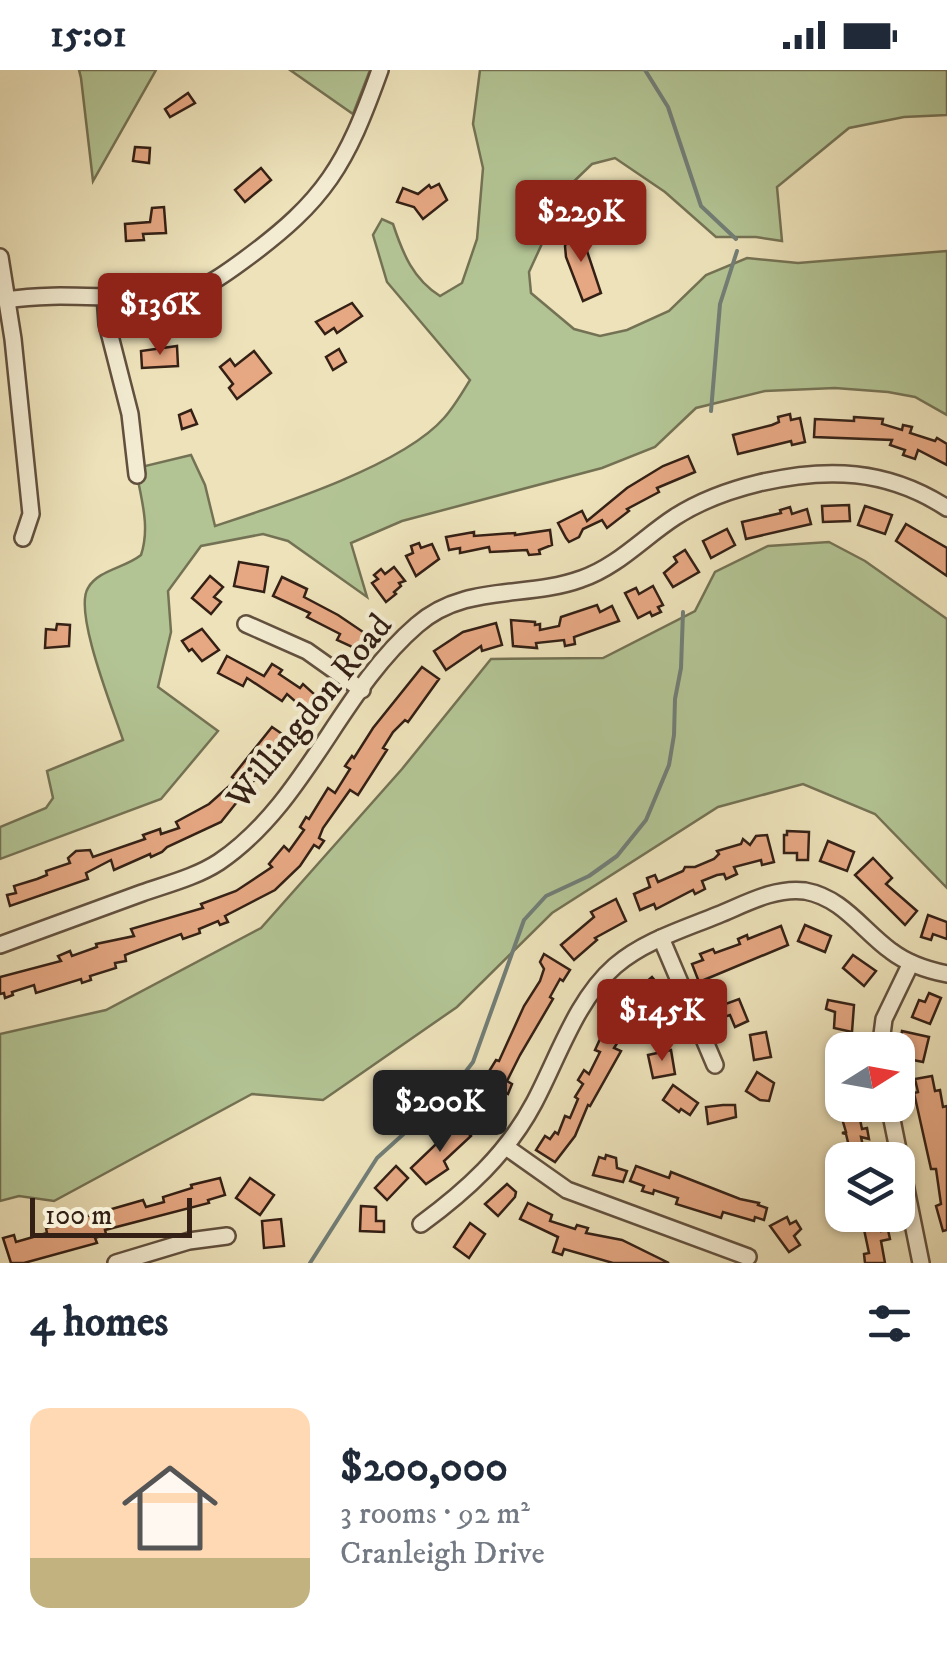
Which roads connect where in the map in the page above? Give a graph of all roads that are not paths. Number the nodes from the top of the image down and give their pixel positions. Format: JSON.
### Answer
{"nodes":[{"id":1,"x":380,"y":70,"type":"edge"},
{"id":2,"x":0,"y":257,"type":"edge"},
{"id":3,"x":105,"y":295,"type":"junction"},
{"id":4,"x":6,"y":300,"type":"junction"},
{"id":5,"x":19,"y":412,"type":"junction"},
{"id":6,"x":0,"y":414,"type":"edge"},
{"id":7,"x":136,"y":475,"type":"dead end"},
{"id":8,"x":947,"y":508,"type":"edge"},
{"id":9,"x":24,"y":538,"type":"dead end"},
{"id":10,"x":246,"y":624,"type":"dead end"},
{"id":11,"x":362,"y":690,"type":"junction"},
{"id":12,"x":662,"y":938,"type":"junction"},
{"id":13,"x":0,"y":945,"type":"edge"},
{"id":14,"x":911,"y":963,"type":"junction"},
{"id":15,"x":947,"y":974,"type":"edge"},
{"id":16,"x":882,"y":1032,"type":"edge"},
{"id":17,"x":715,"y":1065,"type":"dead end"},
{"id":18,"x":893,"y":1122,"type":"edge"},
{"id":19,"x":506,"y":1147,"type":"junction"},
{"id":20,"x":421,"y":1224,"type":"dead end"},
{"id":21,"x":227,"y":1236,"type":"dead end"},
{"id":22,"x":748,"y":1257,"type":"dead end"},
{"id":23,"x":116,"y":1263,"type":"edge"},
{"id":24,"x":921,"y":1263,"type":"edge"}],
"edges":[{"from":1,"to":3,"type":"street"},
{"from":2,"to":4,"type":"street"},
{"from":3,"to":4,"type":"street"},
{"from":3,"to":7,"type":"street"},
{"from":4,"to":5,"type":"street"},
{"from":5,"to":6,"type":"street"},
{"from":5,"to":9,"type":"street"},
{"from":8,"to":11,"type":"street","name":"Willingdon Road"},
{"from":10,"to":11,"type":"street"},
{"from":11,"to":13,"type":"street","name":"Willingdon Road"},
{"from":12,"to":14,"type":"street"},
{"from":12,"to":17,"type":"street"},
{"from":12,"to":19,"type":"street"},
{"from":14,"to":15,"type":"street"},
{"from":14,"to":16,"type":"street"},
{"from":18,"to":24,"type":"street"},
{"from":19,"to":20,"type":"street"},
{"from":19,"to":22,"type":"street"},
{"from":21,"to":23,"type":"street"}]}
